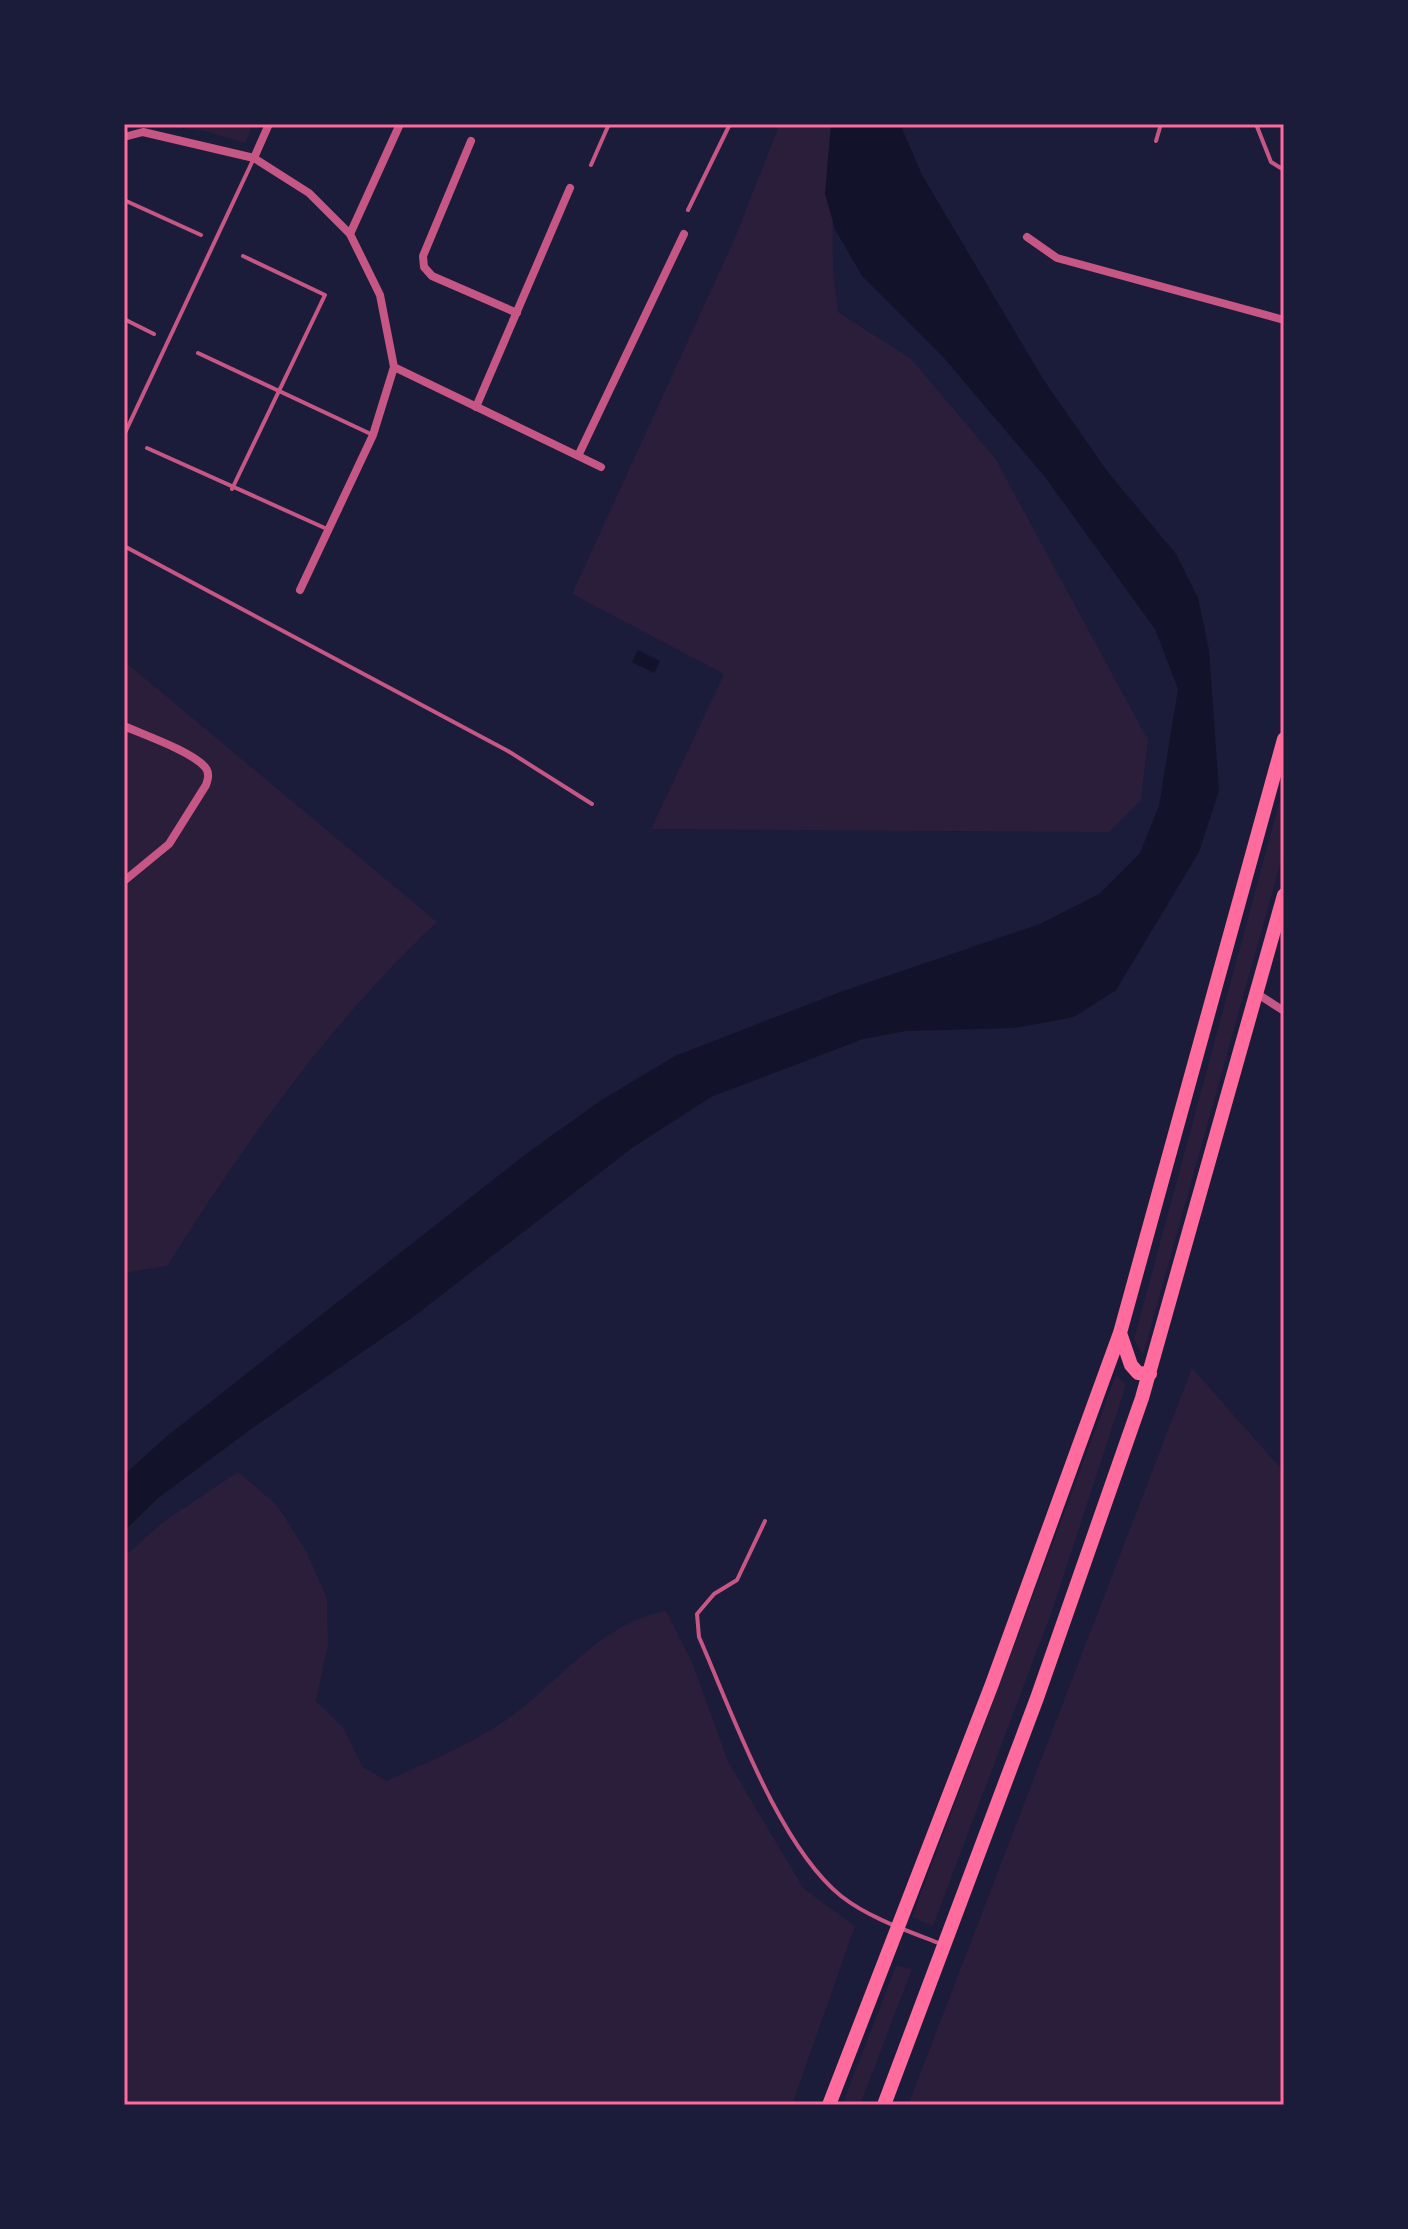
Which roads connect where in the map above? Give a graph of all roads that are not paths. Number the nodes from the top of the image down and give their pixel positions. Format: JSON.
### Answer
{"nodes":[{"id":1,"x":269,"y":124,"type":"edge"},
{"id":2,"x":400,"y":124,"type":"edge"},
{"id":3,"x":609,"y":124,"type":"edge"},
{"id":4,"x":730,"y":124,"type":"edge"},
{"id":5,"x":1161,"y":124,"type":"edge"},
{"id":6,"x":1256,"y":124,"type":"edge"},
{"id":7,"x":145,"y":128,"type":"edge"},
{"id":8,"x":124,"y":137,"type":"edge"},
{"id":9,"x":471,"y":141,"type":"dead end"},
{"id":10,"x":1156,"y":141,"type":"dead end"},
{"id":11,"x":254,"y":158,"type":"junction"},
{"id":12,"x":591,"y":165,"type":"dead end"},
{"id":13,"x":1284,"y":170,"type":"edge"},
{"id":14,"x":570,"y":188,"type":"dead end"},
{"id":15,"x":124,"y":200,"type":"edge"},
{"id":16,"x":688,"y":210,"type":"dead end"},
{"id":17,"x":350,"y":234,"type":"junction"},
{"id":18,"x":684,"y":234,"type":"dead end"},
{"id":19,"x":201,"y":235,"type":"dead end"},
{"id":20,"x":1027,"y":237,"type":"dead end"},
{"id":21,"x":243,"y":256,"type":"dead end"},
{"id":22,"x":517,"y":313,"type":"junction"},
{"id":23,"x":124,"y":319,"type":"edge"},
{"id":24,"x":1284,"y":320,"type":"edge"},
{"id":25,"x":154,"y":334,"type":"dead end"},
{"id":26,"x":198,"y":353,"type":"dead end"},
{"id":27,"x":394,"y":367,"type":"junction"},
{"id":28,"x":278,"y":392,"type":"junction"},
{"id":29,"x":476,"y":407,"type":"junction"},
{"id":30,"x":124,"y":435,"type":"edge"},
{"id":31,"x":373,"y":435,"type":"junction"},
{"id":32,"x":147,"y":448,"type":"dead end"},
{"id":33,"x":578,"y":456,"type":"junction"},
{"id":34,"x":601,"y":467,"type":"dead end"},
{"id":35,"x":232,"y":489,"type":"junction"},
{"id":36,"x":327,"y":529,"type":"junction"},
{"id":37,"x":124,"y":546,"type":"edge"},
{"id":38,"x":300,"y":590,"type":"dead end"},
{"id":39,"x":124,"y":726,"type":"edge"},
{"id":40,"x":1284,"y":739,"type":"edge"},
{"id":41,"x":592,"y":804,"type":"dead end"},
{"id":42,"x":124,"y":881,"type":"edge"},
{"id":43,"x":1284,"y":895,"type":"edge"},
{"id":44,"x":1255,"y":993,"type":"junction"},
{"id":45,"x":1284,"y":1011,"type":"edge"},
{"id":46,"x":1120,"y":1333,"type":"junction"},
{"id":47,"x":1150,"y":1374,"type":"junction"},
{"id":48,"x":765,"y":1521,"type":"dead end"},
{"id":49,"x":899,"y":1927,"type":"junction"},
{"id":50,"x":946,"y":1947,"type":"junction"},
{"id":51,"x":829,"y":2105,"type":"edge"},
{"id":52,"x":884,"y":2105,"type":"edge"}],
"edges":[{"from":1,"to":11,"type":"street"},
{"from":2,"to":17,"type":"street"},
{"from":3,"to":12,"type":"lane"},
{"from":4,"to":16,"type":"lane"},
{"from":5,"to":10,"type":"lane"},
{"from":6,"to":13,"type":"lane"},
{"from":7,"to":8,"type":"street"},
{"from":7,"to":11,"type":"street"},
{"from":9,"to":22,"type":"street"},
{"from":11,"to":17,"type":"street"},
{"from":11,"to":30,"type":"lane"},
{"from":14,"to":22,"type":"street"},
{"from":15,"to":19,"type":"lane"},
{"from":17,"to":27,"type":"street"},
{"from":18,"to":33,"type":"street"},
{"from":20,"to":24,"type":"street"},
{"from":21,"to":28,"type":"lane"},
{"from":22,"to":29,"type":"street"},
{"from":23,"to":25,"type":"lane"},
{"from":26,"to":28,"type":"lane"},
{"from":27,"to":29,"type":"street"},
{"from":27,"to":31,"type":"street"},
{"from":28,"to":31,"type":"lane"},
{"from":28,"to":35,"type":"lane"},
{"from":29,"to":33,"type":"street"},
{"from":31,"to":36,"type":"street"},
{"from":32,"to":35,"type":"lane"},
{"from":33,"to":34,"type":"street"},
{"from":35,"to":36,"type":"lane"},
{"from":36,"to":38,"type":"street"},
{"from":37,"to":41,"type":"lane"},
{"from":39,"to":42,"type":"street"},
{"from":40,"to":46,"type":"main road"},
{"from":43,"to":44,"type":"main road"},
{"from":44,"to":45,"type":"street"},
{"from":44,"to":47,"type":"main road"},
{"from":46,"to":47,"type":"main road"},
{"from":46,"to":49,"type":"main road"},
{"from":47,"to":50,"type":"main road"},
{"from":48,"to":49,"type":"lane"},
{"from":49,"to":50,"type":"lane"},
{"from":49,"to":51,"type":"main road"},
{"from":50,"to":52,"type":"main road"}]}
